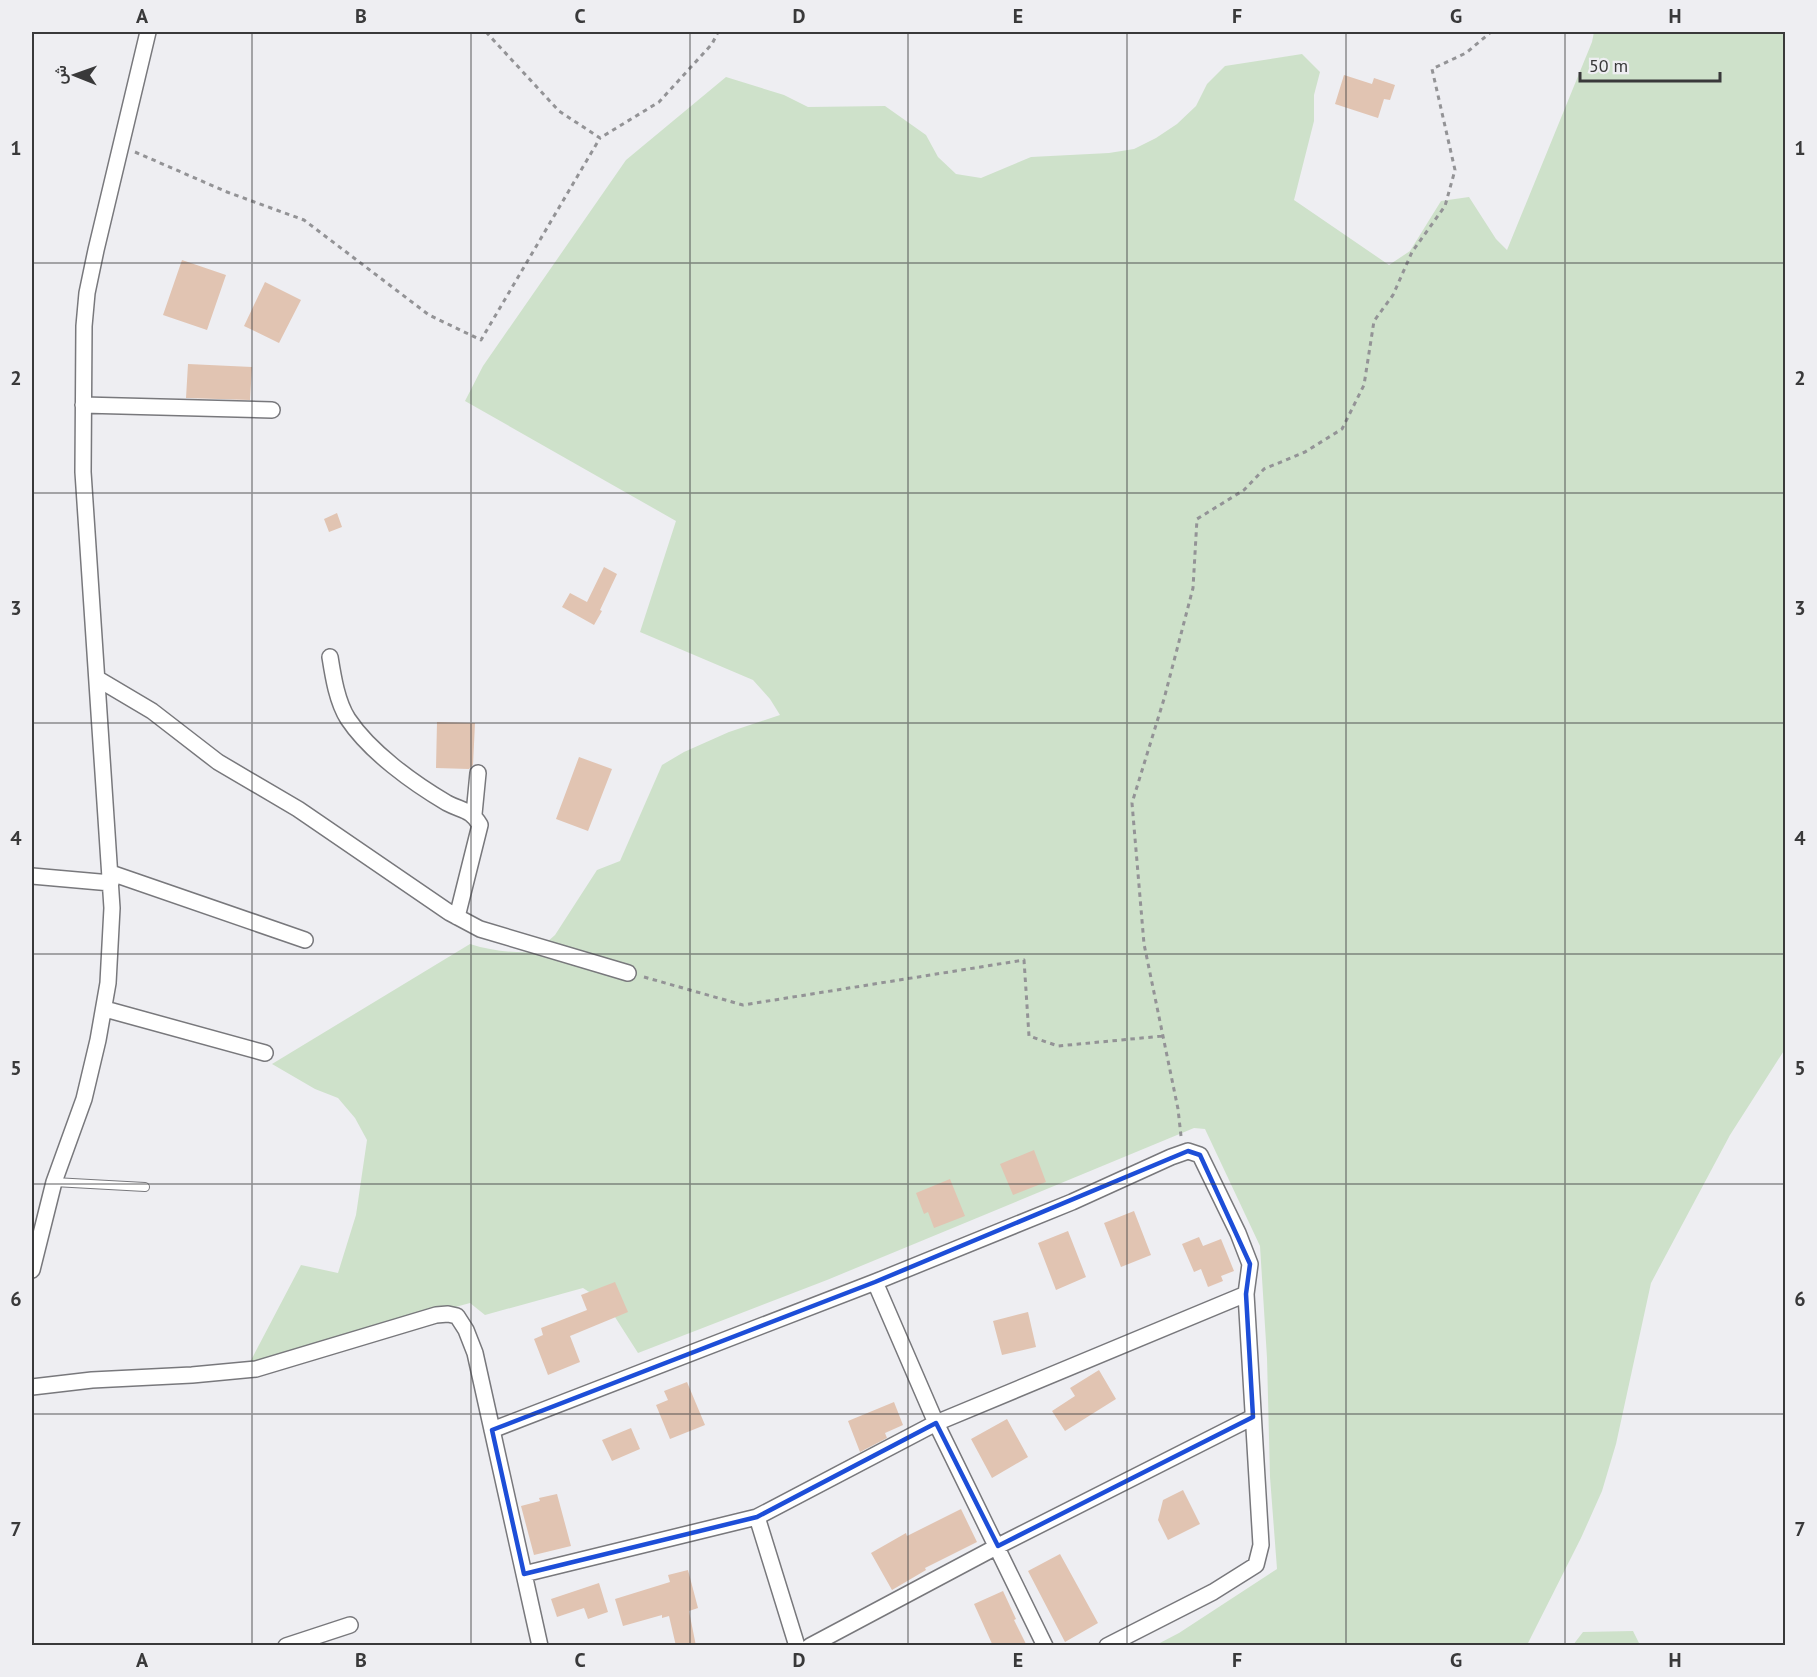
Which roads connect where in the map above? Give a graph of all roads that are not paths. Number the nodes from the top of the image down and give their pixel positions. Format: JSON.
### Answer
{"nodes":[{"id":1,"x":148,"y":32,"type":"edge"},
{"id":2,"x":83,"y":405,"type":"junction"},
{"id":3,"x":273,"y":410,"type":"dead end"},
{"id":4,"x":330,"y":657,"type":"dead end"},
{"id":5,"x":98,"y":679,"type":"junction"},
{"id":6,"x":478,"y":773,"type":"dead end"},
{"id":7,"x":474,"y":814,"type":"junction"},
{"id":8,"x":32,"y":876,"type":"edge"},
{"id":9,"x":111,"y":878,"type":"junction"},
{"id":10,"x":457,"y":917,"type":"junction"},
{"id":11,"x":304,"y":940,"type":"dead end"},
{"id":12,"x":628,"y":973,"type":"road end"},
{"id":13,"x":105,"y":1009,"type":"junction"},
{"id":14,"x":265,"y":1053,"type":"dead end"},
{"id":15,"x":54,"y":1182,"type":"junction"},
{"id":16,"x":146,"y":1187,"type":"dead end"},
{"id":17,"x":37,"y":1227,"type":"edge"},
{"id":18,"x":32,"y":1270,"type":"edge"},
{"id":19,"x":875,"y":1282,"type":"junction"},
{"id":20,"x":1246,"y":1294,"type":"junction"},
{"id":21,"x":32,"y":1387,"type":"edge"},
{"id":22,"x":1253,"y":1417,"type":"junction"},
{"id":23,"x":936,"y":1423,"type":"junction"},
{"id":24,"x":492,"y":1431,"type":"junction"},
{"id":25,"x":757,"y":1517,"type":"junction"},
{"id":26,"x":998,"y":1545,"type":"junction"},
{"id":27,"x":524,"y":1574,"type":"junction"},
{"id":28,"x":350,"y":1624,"type":"dead end"},
{"id":29,"x":286,"y":1646,"type":"edge"},
{"id":30,"x":540,"y":1646,"type":"edge"},
{"id":31,"x":797,"y":1646,"type":"edge"},
{"id":32,"x":810,"y":1646,"type":"edge"},
{"id":33,"x":1045,"y":1646,"type":"edge"},
{"id":34,"x":1107,"y":1646,"type":"edge"}],
"edges":[{"from":1,"to":2,"type":"street"},
{"from":2,"to":3,"type":"street"},
{"from":2,"to":5,"type":"street"},
{"from":4,"to":7,"type":"street"},
{"from":5,"to":9,"type":"street"},
{"from":5,"to":10,"type":"street"},
{"from":6,"to":7,"type":"street"},
{"from":7,"to":10,"type":"street"},
{"from":8,"to":9,"type":"street"},
{"from":9,"to":11,"type":"street"},
{"from":9,"to":13,"type":"street"},
{"from":10,"to":12,"type":"street"},
{"from":13,"to":14,"type":"street"},
{"from":13,"to":15,"type":"street"},
{"from":15,"to":16,"type":"lane"},
{"from":15,"to":17,"type":"street"},
{"from":17,"to":18,"type":"street"},
{"from":19,"to":20,"type":"street"},
{"from":19,"to":23,"type":"street"},
{"from":19,"to":24,"type":"street"},
{"from":20,"to":22,"type":"street"},
{"from":20,"to":23,"type":"street"},
{"from":21,"to":24,"type":"street"},
{"from":22,"to":26,"type":"street"},
{"from":22,"to":34,"type":"street"},
{"from":23,"to":25,"type":"street"},
{"from":23,"to":26,"type":"street"},
{"from":24,"to":27,"type":"street"},
{"from":25,"to":27,"type":"street"},
{"from":25,"to":31,"type":"street"},
{"from":26,"to":32,"type":"street"},
{"from":26,"to":33,"type":"street"},
{"from":27,"to":30,"type":"street"},
{"from":28,"to":29,"type":"street"}]}
